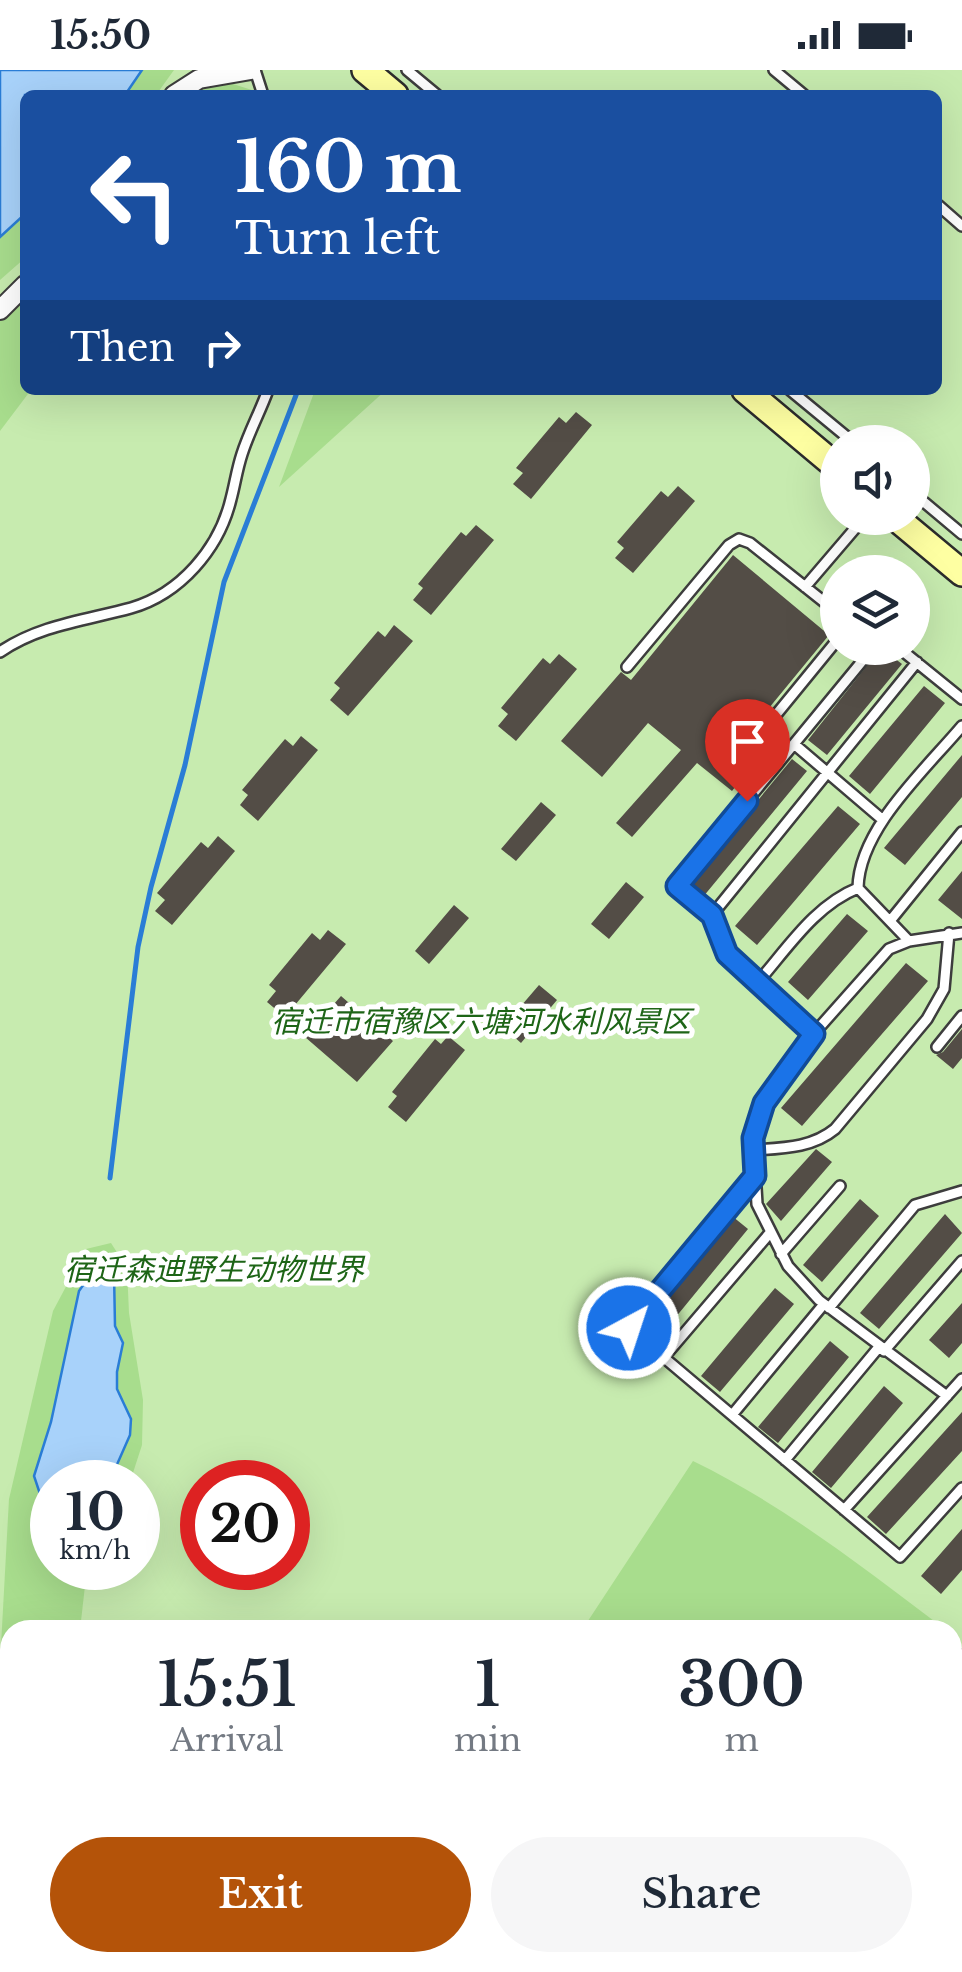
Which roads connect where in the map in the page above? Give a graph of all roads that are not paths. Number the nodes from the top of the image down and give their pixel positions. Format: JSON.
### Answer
{"nodes":[{"id":1,"x":253,"y":70,"type":"edge"},
{"id":2,"x":365,"y":70,"type":"edge"},
{"id":3,"x":407,"y":70,"type":"edge"},
{"id":4,"x":774,"y":70,"type":"edge"},
{"id":5,"x":182,"y":90,"type":"edge"},
{"id":6,"x":388,"y":90,"type":"edge"},
{"id":7,"x":431,"y":90,"type":"edge"},
{"id":8,"x":798,"y":90,"type":"edge"},
{"id":9,"x":942,"y":209,"type":"edge"},
{"id":10,"x":962,"y":226,"type":"edge"},
{"id":11,"x":20,"y":290,"type":"edge"},
{"id":12,"x":0,"y":310,"type":"edge"},
{"id":13,"x":266,"y":395,"type":"edge"},
{"id":14,"x":751,"y":395,"type":"edge"},
{"id":15,"x":796,"y":395,"type":"edge"},
{"id":16,"x":832,"y":425,"type":"edge"},
{"id":17,"x":820,"y":453,"type":"edge"},
{"id":18,"x":930,"y":507,"type":"edge"},
{"id":19,"x":962,"y":534,"type":"edge"},
{"id":20,"x":849,"y":535,"type":"edge"},
{"id":21,"x":916,"y":535,"type":"edge"},
{"id":22,"x":962,"y":573,"type":"edge"},
{"id":23,"x":805,"y":587,"type":"junction"},
{"id":24,"x":820,"y":599,"type":"edge"},
{"id":25,"x":0,"y":652,"type":"edge"},
{"id":26,"x":820,"y":661,"type":"edge"},
{"id":27,"x":860,"y":665,"type":"edge"},
{"id":28,"x":915,"y":665,"type":"edge"},
{"id":29,"x":921,"y":665,"type":"edge"},
{"id":30,"x":626,"y":667,"type":"dead end"},
{"id":31,"x":962,"y":699,"type":"edge"},
{"id":32,"x":962,"y":726,"type":"edge"},
{"id":33,"x":794,"y":744,"type":"junction"},
{"id":34,"x":739,"y":760,"type":"dead end"},
{"id":35,"x":828,"y":773,"type":"junction"},
{"id":36,"x":883,"y":820,"type":"junction"},
{"id":37,"x":962,"y":832,"type":"edge"},
{"id":38,"x":858,"y":888,"type":"junction"},
{"id":39,"x":712,"y":915,"type":"junction"},
{"id":40,"x":890,"y":921,"type":"junction"},
{"id":41,"x":949,"y":933,"type":"junction"},
{"id":42,"x":962,"y":933,"type":"edge"},
{"id":43,"x":909,"y":940,"type":"junction"},
{"id":44,"x":758,"y":982,"type":"junction"},
{"id":45,"x":962,"y":1016,"type":"edge"},
{"id":46,"x":814,"y":1034,"type":"junction"},
{"id":47,"x":937,"y":1047,"type":"dead end"},
{"id":48,"x":754,"y":1150,"type":"junction"},
{"id":49,"x":755,"y":1176,"type":"junction"},
{"id":50,"x":840,"y":1186,"type":"dead end"},
{"id":51,"x":962,"y":1191,"type":"edge"},
{"id":52,"x":770,"y":1234,"type":"junction"},
{"id":53,"x":781,"y":1254,"type":"junction"},
{"id":54,"x":962,"y":1262,"type":"edge"},
{"id":55,"x":827,"y":1306,"type":"junction"},
{"id":56,"x":882,"y":1349,"type":"junction"},
{"id":57,"x":664,"y":1357,"type":"junction"},
{"id":58,"x":962,"y":1379,"type":"edge"},
{"id":59,"x":947,"y":1396,"type":"junction"},
{"id":60,"x":732,"y":1415,"type":"junction"},
{"id":61,"x":785,"y":1460,"type":"junction"},
{"id":62,"x":962,"y":1488,"type":"edge"},
{"id":63,"x":844,"y":1510,"type":"junction"}],
"edges":[{"from":1,"to":5,"type":"street"},
{"from":2,"to":6,"type":"main road"},
{"from":3,"to":7,"type":"lane"},
{"from":4,"to":8,"type":"lane"},
{"from":9,"to":10,"type":"lane"},
{"from":11,"to":12,"type":"street"},
{"from":13,"to":25,"type":"lane"},
{"from":14,"to":17,"type":"main road"},
{"from":15,"to":16,"type":"lane"},
{"from":18,"to":19,"type":"lane"},
{"from":20,"to":23,"type":"lane"},
{"from":21,"to":22,"type":"main road"},
{"from":23,"to":24,"type":"lane"},
{"from":23,"to":30,"type":"lane"},
{"from":26,"to":34,"type":"lane"},
{"from":27,"to":33,"type":"lane"},
{"from":28,"to":35,"type":"lane"},
{"from":29,"to":31,"type":"lane"},
{"from":32,"to":36,"type":"lane"},
{"from":33,"to":35,"type":"lane"},
{"from":33,"to":39,"type":"lane"},
{"from":35,"to":36,"type":"lane"},
{"from":35,"to":39,"type":"lane"},
{"from":36,"to":38,"type":"lane"},
{"from":37,"to":40,"type":"lane"},
{"from":38,"to":40,"type":"lane"},
{"from":38,"to":44,"type":"lane"},
{"from":39,"to":44,"type":"lane"},
{"from":40,"to":43,"type":"lane"},
{"from":41,"to":42,"type":"lane"},
{"from":41,"to":43,"type":"lane"},
{"from":41,"to":48,"type":"lane"},
{"from":43,"to":46,"type":"lane"},
{"from":44,"to":46,"type":"lane"},
{"from":45,"to":47,"type":"lane"},
{"from":46,"to":48,"type":"lane"},
{"from":48,"to":49,"type":"lane"},
{"from":49,"to":52,"type":"lane"},
{"from":49,"to":57,"type":"lane"},
{"from":50,"to":53,"type":"lane"},
{"from":51,"to":55,"type":"lane"},
{"from":52,"to":53,"type":"lane"},
{"from":52,"to":57,"type":"lane"},
{"from":53,"to":55,"type":"lane"},
{"from":54,"to":56,"type":"lane"},
{"from":55,"to":56,"type":"lane"},
{"from":55,"to":60,"type":"lane"},
{"from":56,"to":59,"type":"lane"},
{"from":56,"to":61,"type":"lane"},
{"from":57,"to":60,"type":"lane"},
{"from":58,"to":59,"type":"lane"},
{"from":59,"to":63,"type":"lane"},
{"from":60,"to":61,"type":"lane"},
{"from":61,"to":63,"type":"lane"},
{"from":62,"to":63,"type":"lane"}]}
